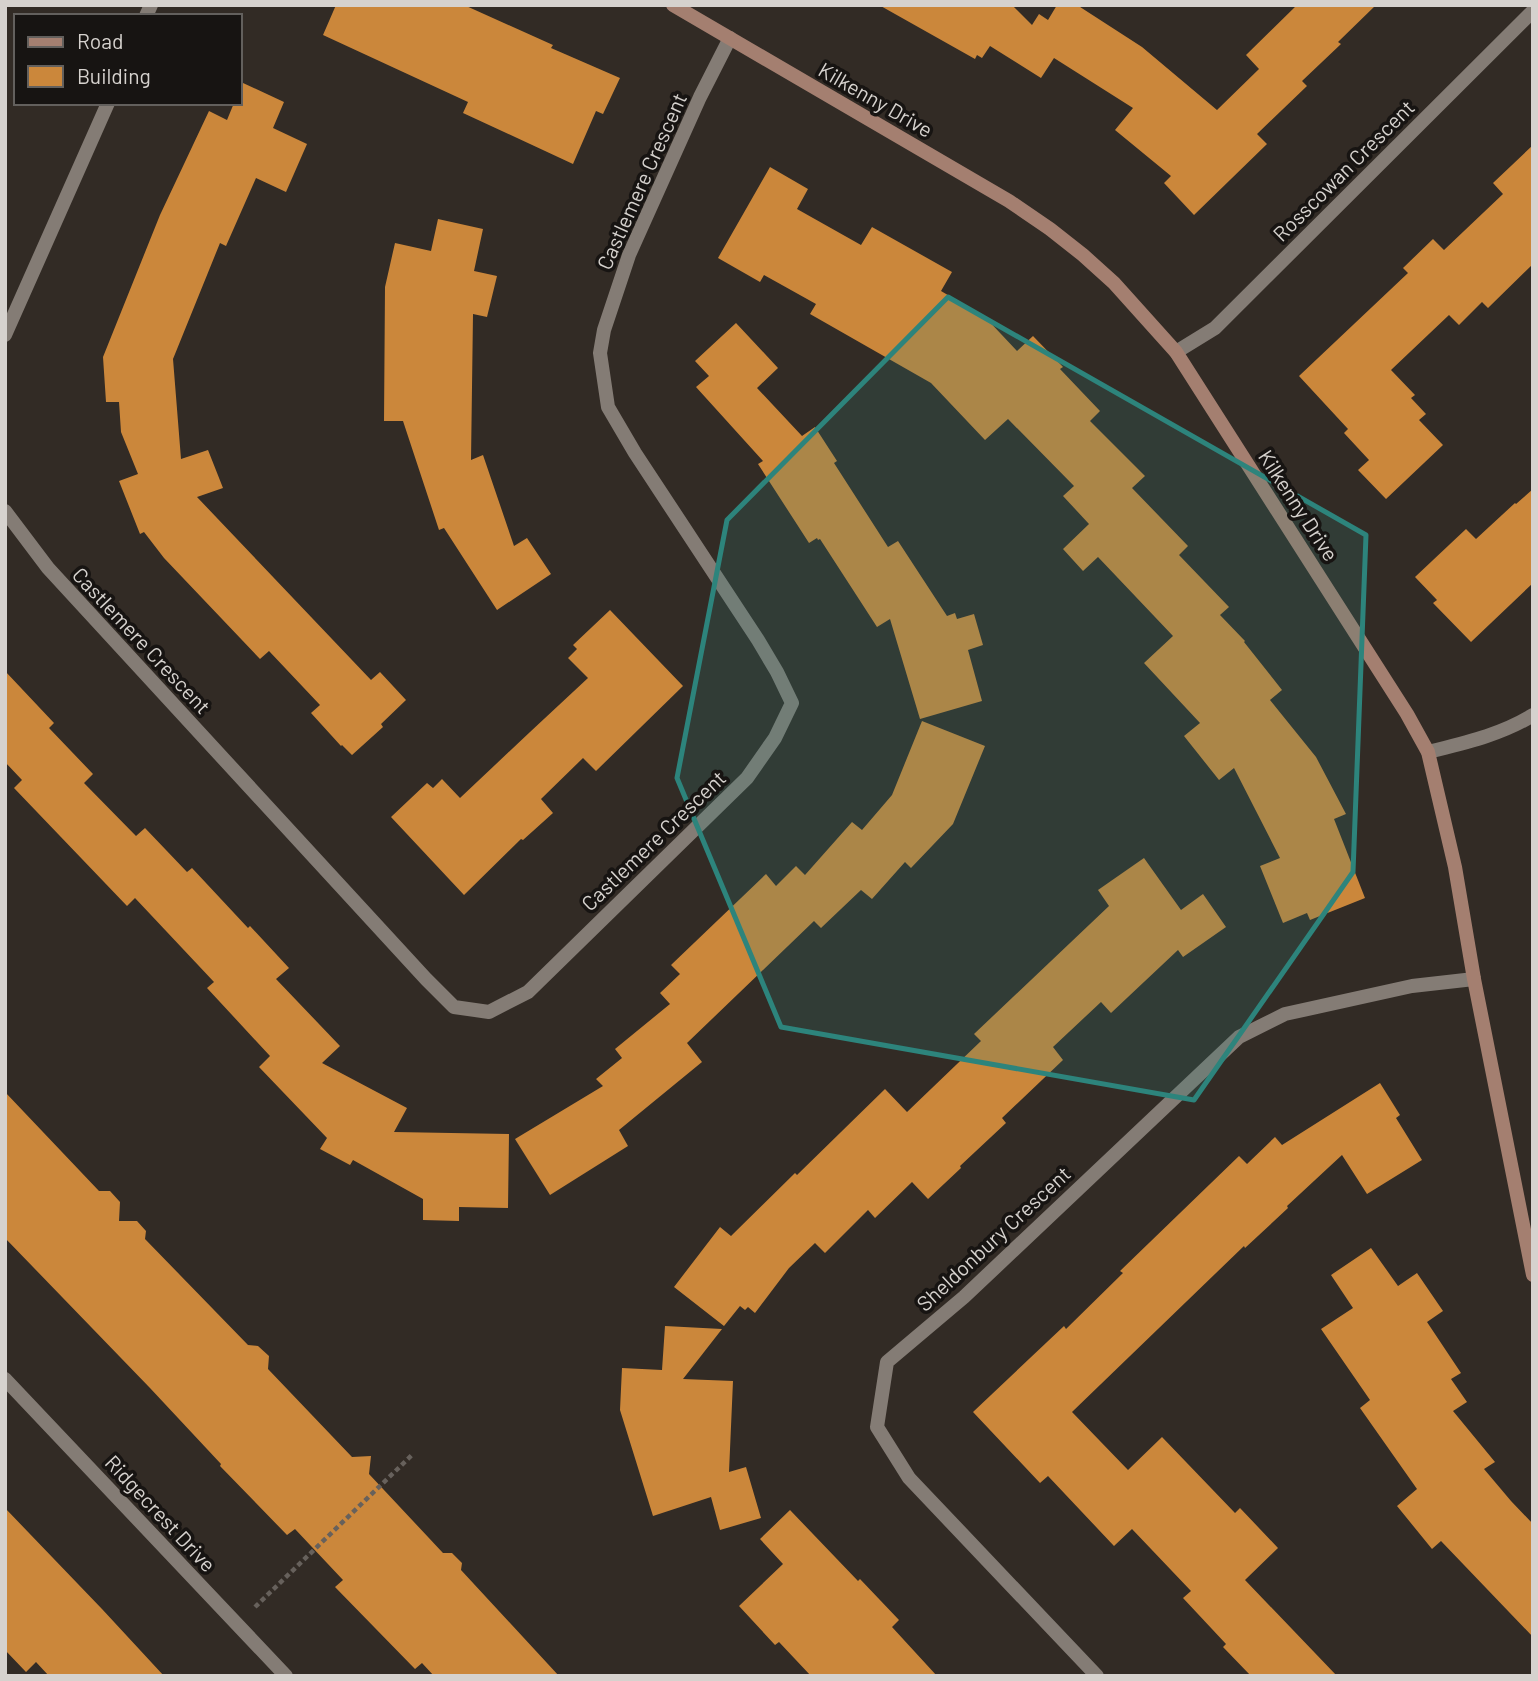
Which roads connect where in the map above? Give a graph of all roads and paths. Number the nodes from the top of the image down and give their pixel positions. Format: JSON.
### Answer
{"nodes":[{"id":1,"x":673,"y":5,"type":"edge"},
{"id":2,"x":1533,"y":11,"type":"edge"},
{"id":3,"x":730,"y":38,"type":"junction"},
{"id":4,"x":107,"y":105,"type":"edge"},
{"id":5,"x":5,"y":335,"type":"edge"},
{"id":6,"x":1176,"y":352,"type":"junction"},
{"id":7,"x":5,"y":511,"type":"edge"},
{"id":8,"x":1533,"y":715,"type":"edge"},
{"id":9,"x":1428,"y":752,"type":"junction"},
{"id":10,"x":1474,"y":979,"type":"junction"},
{"id":11,"x":1530,"y":1248,"type":"edge"},
{"id":12,"x":1533,"y":1275,"type":"edge"},
{"id":13,"x":5,"y":1379,"type":"edge"},
{"id":14,"x":413,"y":1454,"type":"dead end"},
{"id":15,"x":237,"y":1625,"type":"junction"},
{"id":16,"x":286,"y":1676,"type":"edge"},
{"id":17,"x":1097,"y":1676,"type":"edge"}],
"edges":[{"from":1,"to":3,"type":"street","name":"Kilkenny Drive"},
{"from":2,"to":6,"type":"street","name":"Rosscowan Crescent"},
{"from":3,"to":6,"type":"street","name":"Kilkenny Drive"},
{"from":3,"to":7,"type":"street","name":"Castlemere Crescent"},
{"from":4,"to":5,"type":"street"},
{"from":6,"to":9,"type":"street","name":"Kilkenny Drive"},
{"from":8,"to":9,"type":"street"},
{"from":9,"to":10,"type":"street","name":"Kilkenny Drive"},
{"from":10,"to":11,"type":"street","name":"Kilkenny Drive"},
{"from":10,"to":17,"type":"street","name":"Sheldonbury Crescent"},
{"from":11,"to":12,"type":"street","name":"Kilkenny Drive"},
{"from":13,"to":15,"type":"street","name":"Ridgecrest Drive"},
{"from":14,"to":15,"type":"path"},
{"from":15,"to":16,"type":"street","name":"Ridgecrest Drive"}]}
